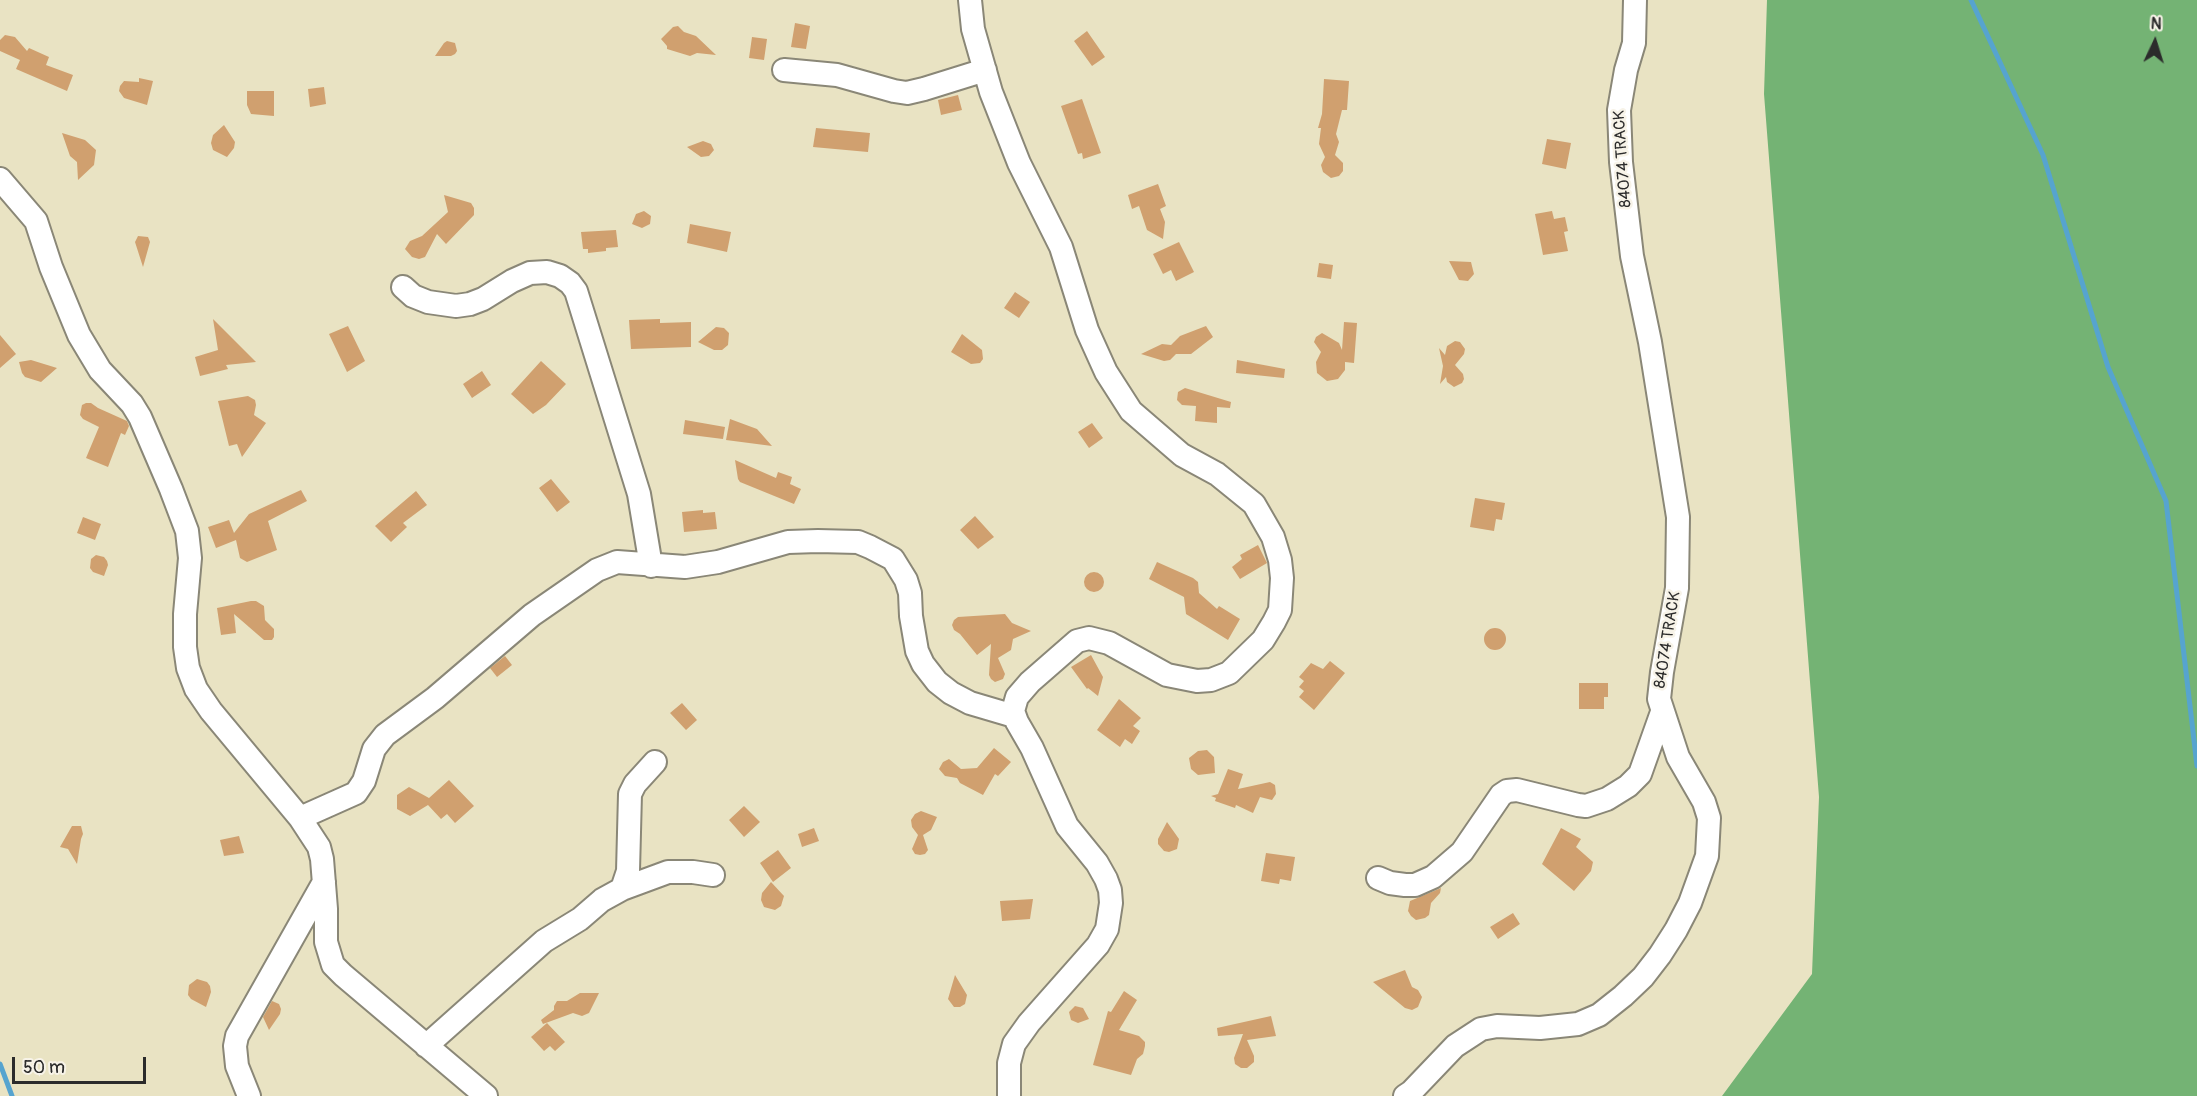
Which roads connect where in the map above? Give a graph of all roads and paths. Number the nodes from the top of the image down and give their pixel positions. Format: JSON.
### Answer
{"nodes":[{"id":1,"x":970,"y":0,"type":"edge"},
{"id":2,"x":1635,"y":0,"type":"edge"},
{"id":3,"x":784,"y":70,"type":"dead end"},
{"id":4,"x":985,"y":70,"type":"junction"},
{"id":5,"x":0,"y":179,"type":"edge"},
{"id":6,"x":403,"y":287,"type":"dead end"},
{"id":7,"x":651,"y":566,"type":"junction"},
{"id":8,"x":1662,"y":712,"type":"junction"},
{"id":9,"x":1014,"y":716,"type":"junction"},
{"id":10,"x":655,"y":762,"type":"dead end"},
{"id":11,"x":300,"y":818,"type":"junction"},
{"id":12,"x":713,"y":875,"type":"dead end"},
{"id":13,"x":1378,"y":878,"type":"dead end"},
{"id":14,"x":324,"y":882,"type":"junction"},
{"id":15,"x":622,"y":890,"type":"junction"},
{"id":16,"x":426,"y":1046,"type":"junction"},
{"id":17,"x":249,"y":1096,"type":"edge"},
{"id":18,"x":486,"y":1096,"type":"edge"},
{"id":19,"x":1009,"y":1096,"type":"edge"},
{"id":20,"x":1405,"y":1096,"type":"edge"}],
"edges":[{"from":1,"to":4,"type":"street"},
{"from":2,"to":8,"type":"street","name":"84074 TRACK"},
{"from":3,"to":4,"type":"street"},
{"from":4,"to":9,"type":"street"},
{"from":5,"to":11,"type":"street"},
{"from":6,"to":7,"type":"street"},
{"from":7,"to":9,"type":"street"},
{"from":7,"to":11,"type":"street"},
{"from":8,"to":13,"type":"street"},
{"from":8,"to":20,"type":"street","name":"84074 TRACK"},
{"from":9,"to":19,"type":"street"},
{"from":10,"to":15,"type":"street"},
{"from":11,"to":14,"type":"street"},
{"from":12,"to":15,"type":"street"},
{"from":14,"to":16,"type":"street"},
{"from":14,"to":17,"type":"street"},
{"from":15,"to":16,"type":"street"},
{"from":16,"to":18,"type":"street"}]}
